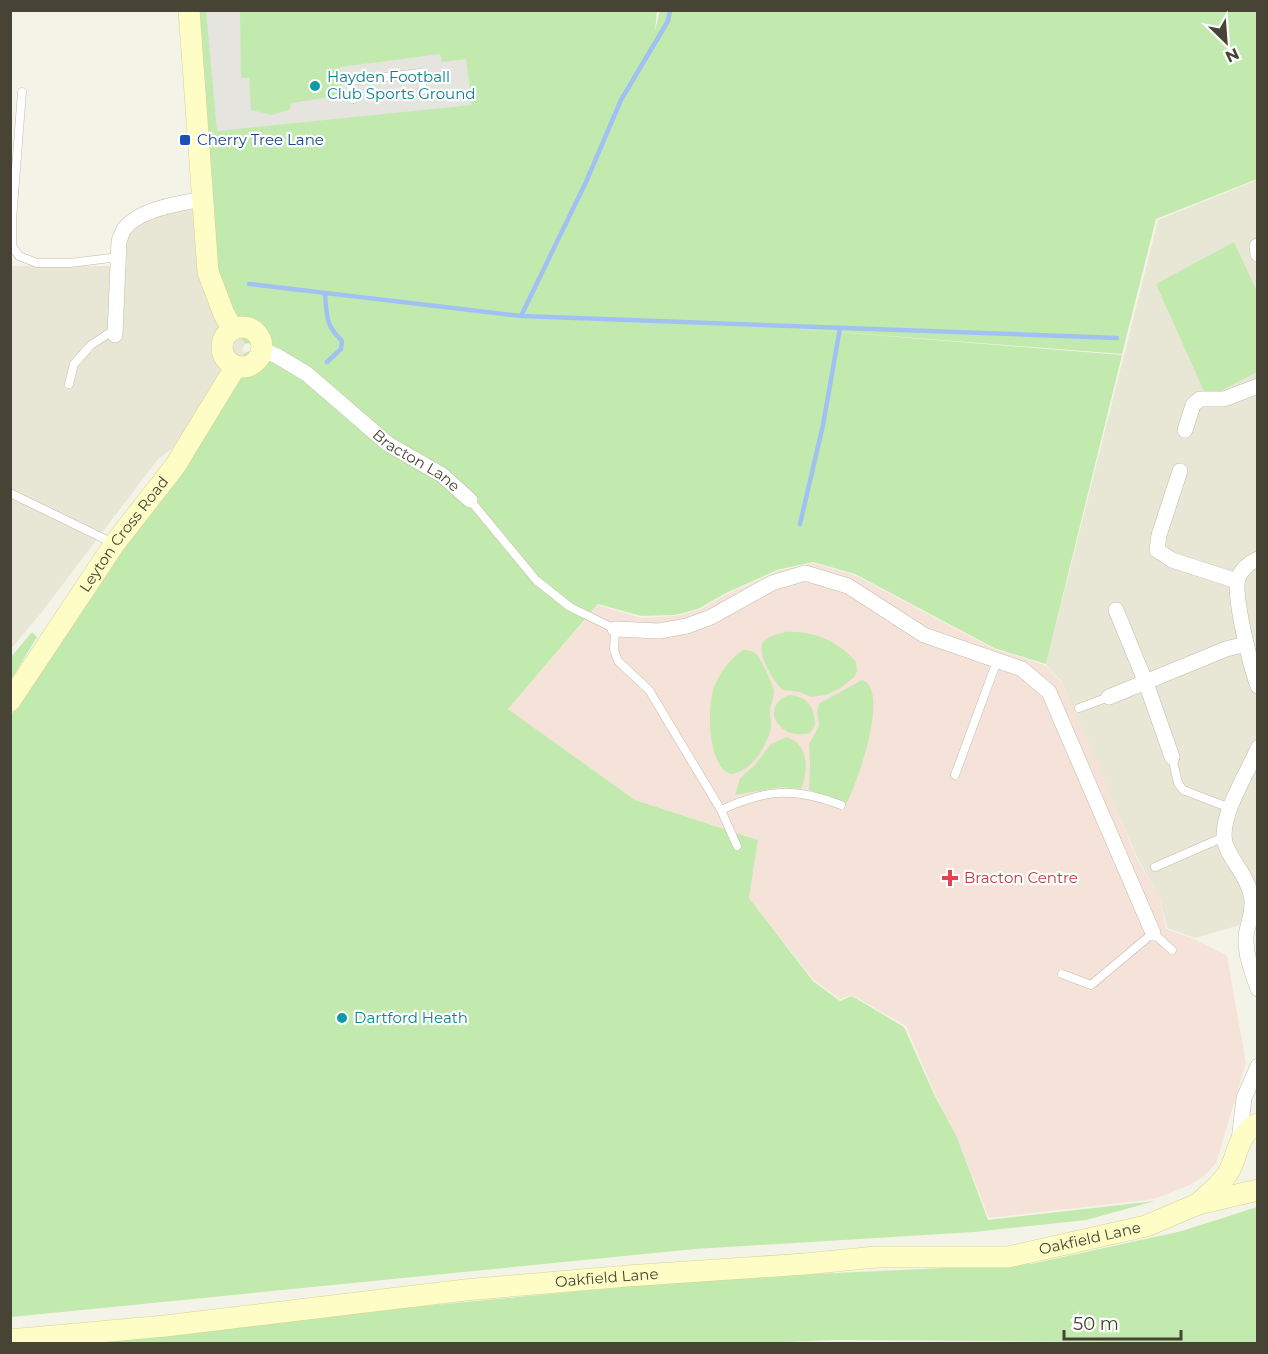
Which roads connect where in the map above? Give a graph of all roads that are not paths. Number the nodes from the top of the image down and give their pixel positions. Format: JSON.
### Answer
{"nodes":[{"id":1,"x":189,"y":10,"type":"edge"},
{"id":2,"x":423,"y":90,"type":"dead end"},
{"id":3,"x":22,"y":92,"type":"dead end"},
{"id":4,"x":353,"y":99,"type":"dead end"},
{"id":5,"x":204,"y":199,"type":"junction"},
{"id":6,"x":1257,"y":246,"type":"edge"},
{"id":7,"x":1257,"y":254,"type":"edge"},
{"id":8,"x":118,"y":257,"type":"junction"},
{"id":9,"x":233,"y":330,"type":"junction"},
{"id":10,"x":116,"y":332,"type":"joint"},
{"id":11,"x":263,"y":350,"type":"junction"},
{"id":12,"x":236,"y":366,"type":"junction"},
{"id":13,"x":69,"y":384,"type":"dead end"},
{"id":14,"x":1257,"y":386,"type":"edge"},
{"id":15,"x":1185,"y":430,"type":"dead end"},
{"id":16,"x":1180,"y":471,"type":"dead end"},
{"id":17,"x":10,"y":493,"type":"edge"},
{"id":18,"x":470,"y":500,"type":"joint"},
{"id":19,"x":114,"y":543,"type":"junction"},
{"id":20,"x":1257,"y":559,"type":"edge"},
{"id":21,"x":1237,"y":581,"type":"junction"},
{"id":22,"x":1116,"y":610,"type":"dead end"},
{"id":23,"x":615,"y":629,"type":"junction"},
{"id":24,"x":1246,"y":644,"type":"junction"},
{"id":25,"x":997,"y":661,"type":"junction"},
{"id":26,"x":1146,"y":683,"type":"junction"},
{"id":27,"x":1257,"y":686,"type":"edge"},
{"id":28,"x":1109,"y":697,"type":"joint"},
{"id":29,"x":10,"y":701,"type":"edge"},
{"id":30,"x":1079,"y":708,"type":"dead end"},
{"id":31,"x":1257,"y":748,"type":"edge"},
{"id":32,"x":1172,"y":757,"type":"joint"},
{"id":33,"x":955,"y":775,"type":"dead end"},
{"id":34,"x":841,"y":806,"type":"dead end"},
{"id":35,"x":1230,"y":808,"type":"junction"},
{"id":36,"x":721,"y":810,"type":"junction"},
{"id":37,"x":1224,"y":837,"type":"junction"},
{"id":38,"x":737,"y":846,"type":"dead end"},
{"id":39,"x":1155,"y":867,"type":"dead end"},
{"id":40,"x":1153,"y":933,"type":"junction"},
{"id":41,"x":1173,"y":950,"type":"dead end"},
{"id":42,"x":1062,"y":974,"type":"dead end"},
{"id":43,"x":1257,"y":990,"type":"edge"},
{"id":44,"x":1257,"y":1066,"type":"edge"},
{"id":45,"x":1257,"y":1124,"type":"edge"},
{"id":46,"x":1238,"y":1147,"type":"junction"},
{"id":47,"x":1257,"y":1188,"type":"edge"},
{"id":48,"x":1198,"y":1204,"type":"junction"},
{"id":49,"x":10,"y":1340,"type":"edge"}],
"edges":[{"from":1,"to":5,"type":"street"},
{"from":2,"to":4,"type":"lane"},
{"from":3,"to":8,"type":"lane"},
{"from":5,"to":8,"type":"street"},
{"from":5,"to":9,"type":"street"},
{"from":6,"to":7,"type":"street"},
{"from":8,"to":10,"type":"street"},
{"from":9,"to":11,"type":"street"},
{"from":9,"to":12,"type":"street"},
{"from":10,"to":13,"type":"lane"},
{"from":11,"to":12,"type":"street"},
{"from":11,"to":18,"type":"street","name":"Bracton Lane"},
{"from":12,"to":19,"type":"street","name":"Leyton Cross Road"},
{"from":14,"to":15,"type":"street"},
{"from":16,"to":21,"type":"street"},
{"from":17,"to":19,"type":"lane"},
{"from":18,"to":23,"type":"lane","name":"Bracton Lane"},
{"from":19,"to":29,"type":"street","name":"Leyton Cross Road"},
{"from":20,"to":21,"type":"street"},
{"from":21,"to":24,"type":"street"},
{"from":22,"to":26,"type":"street"},
{"from":23,"to":25,"type":"street"},
{"from":23,"to":36,"type":"lane"},
{"from":24,"to":26,"type":"street"},
{"from":24,"to":27,"type":"street"},
{"from":25,"to":33,"type":"lane"},
{"from":25,"to":40,"type":"street"},
{"from":26,"to":28,"type":"street"},
{"from":26,"to":32,"type":"street"},
{"from":28,"to":30,"type":"lane"},
{"from":31,"to":35,"type":"street"},
{"from":32,"to":35,"type":"lane"},
{"from":34,"to":36,"type":"lane"},
{"from":35,"to":37,"type":"street"},
{"from":36,"to":38,"type":"lane"},
{"from":37,"to":39,"type":"lane"},
{"from":37,"to":43,"type":"street"},
{"from":40,"to":41,"type":"lane"},
{"from":40,"to":42,"type":"lane"},
{"from":44,"to":46,"type":"street"},
{"from":45,"to":46,"type":"street","name":"Oakfield Lane"},
{"from":46,"to":47,"type":"street","name":"Oakfield Lane"},
{"from":46,"to":48,"type":"street","name":"Oakfield Lane"},
{"from":47,"to":48,"type":"street","name":"Oakfield Lane"},
{"from":48,"to":49,"type":"street","name":"Oakfield Lane"}]}
